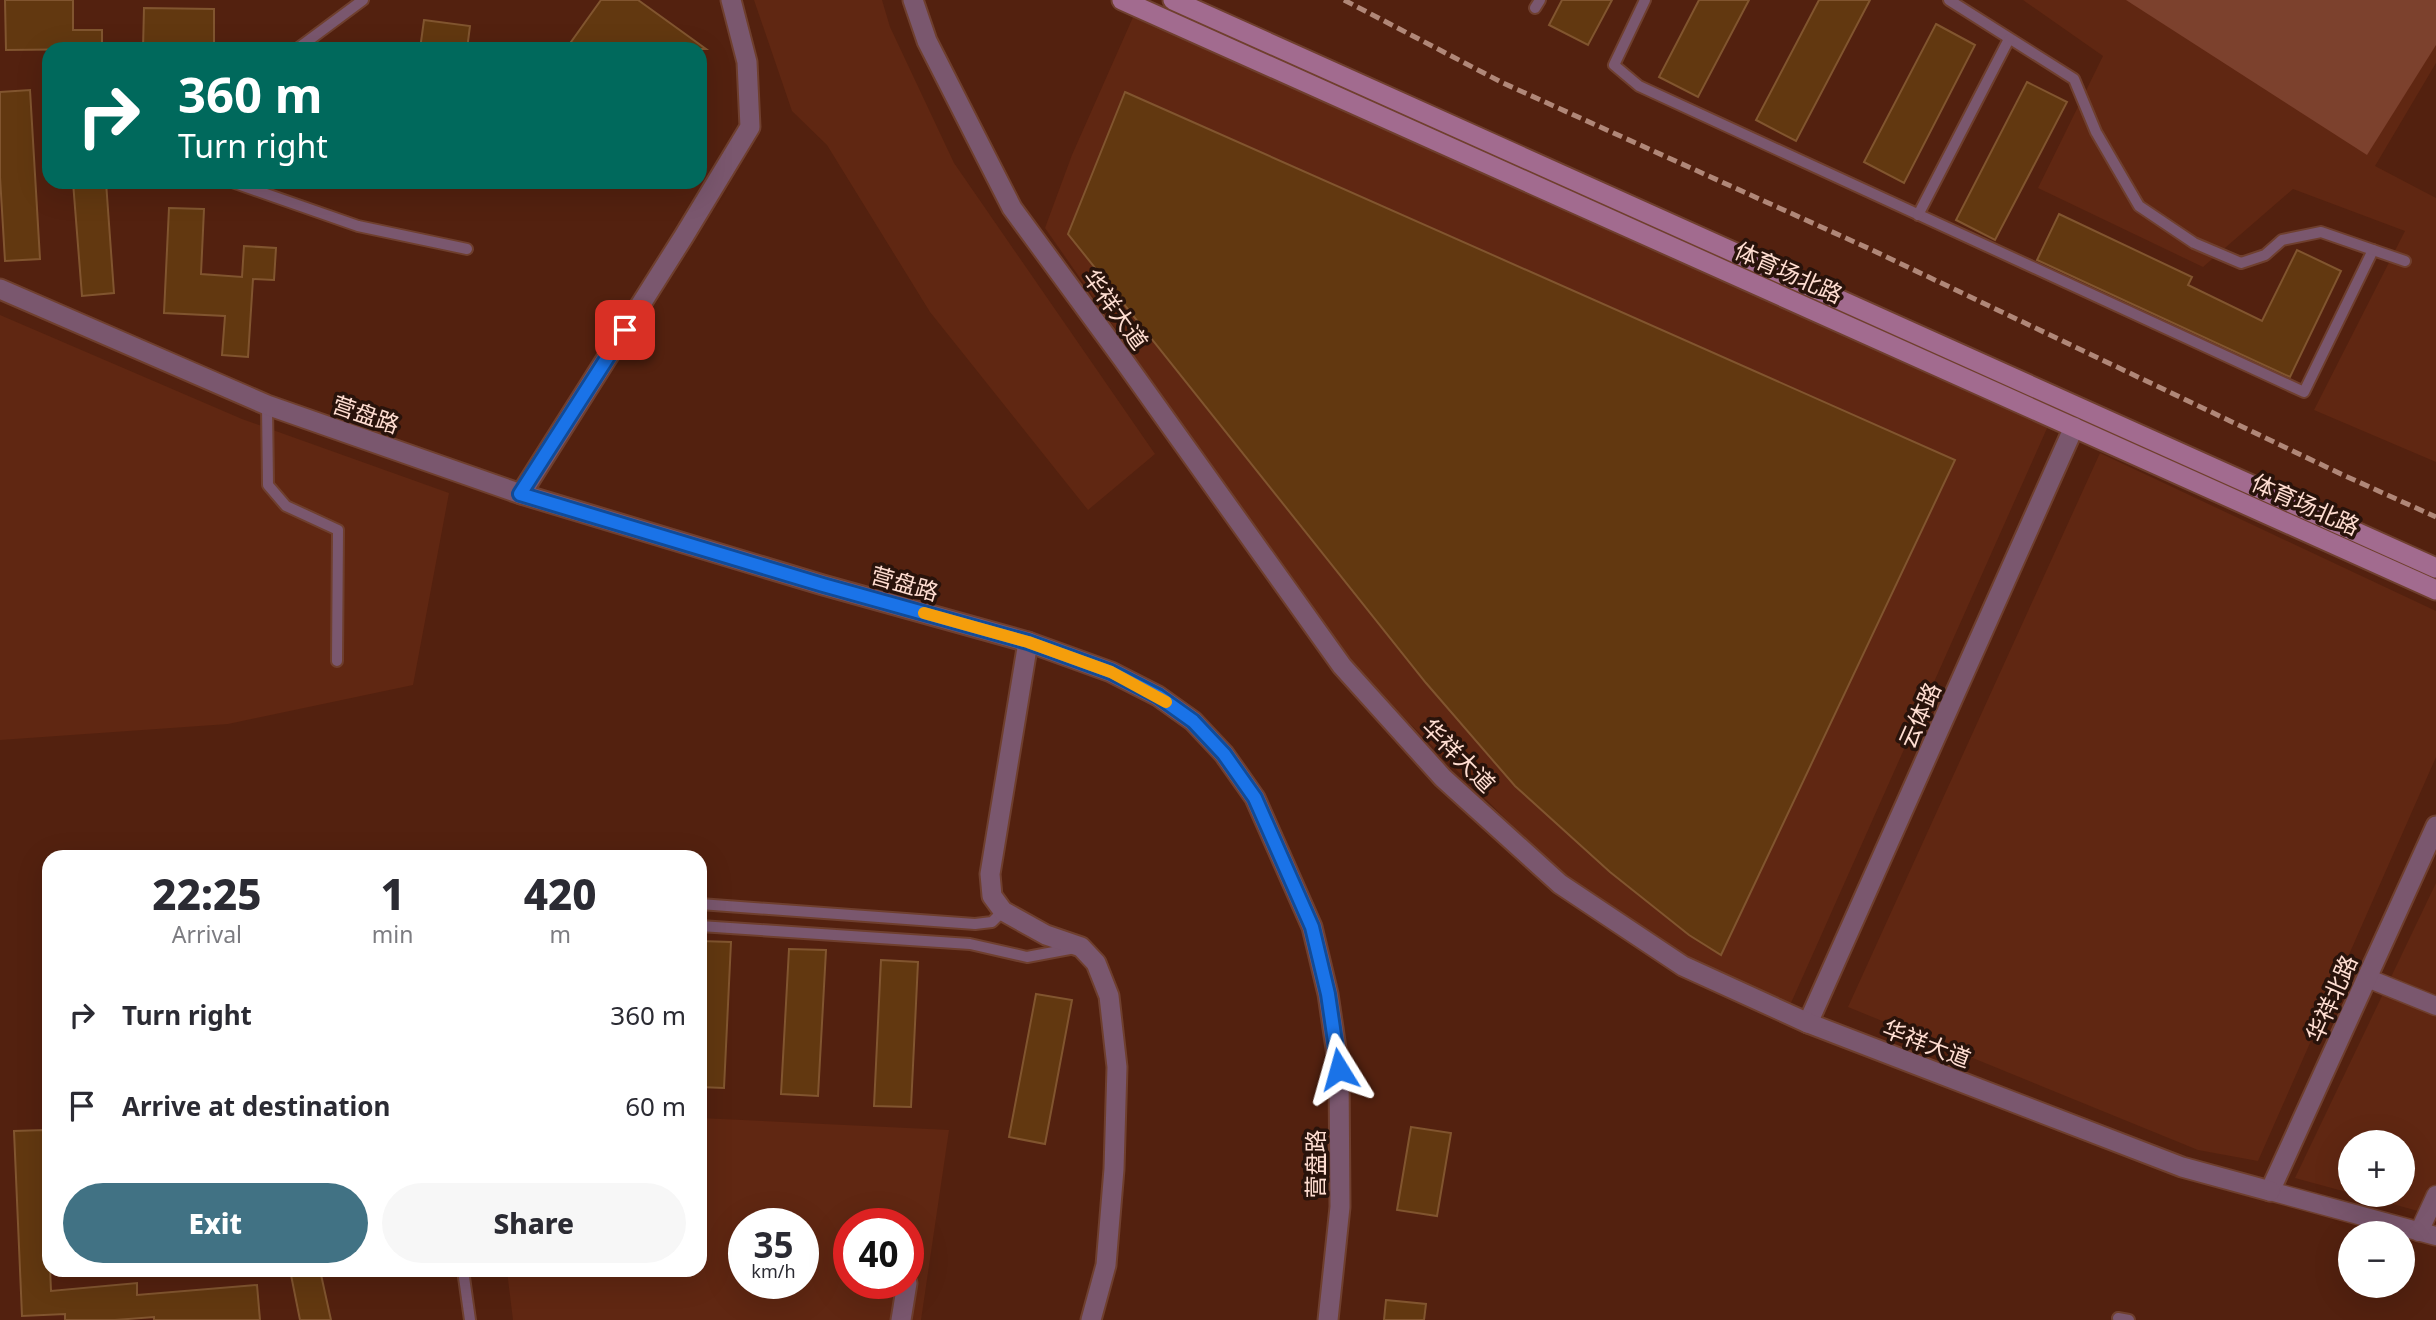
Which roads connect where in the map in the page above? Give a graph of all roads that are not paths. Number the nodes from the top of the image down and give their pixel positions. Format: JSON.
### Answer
{"nodes":[{"id":1,"x":363,"y":0,"type":"edge"},
{"id":2,"x":731,"y":0,"type":"edge"},
{"id":3,"x":913,"y":0,"type":"edge"},
{"id":4,"x":1122,"y":0,"type":"edge"},
{"id":5,"x":1173,"y":0,"type":"edge"},
{"id":6,"x":1645,"y":0,"type":"edge"},
{"id":7,"x":1949,"y":0,"type":"edge"},
{"id":8,"x":2009,"y":39,"type":"junction"},
{"id":9,"x":306,"y":42,"type":"edge"},
{"id":10,"x":252,"y":189,"type":"edge"},
{"id":11,"x":1918,"y":215,"type":"junction"},
{"id":12,"x":467,"y":249,"type":"dead end"},
{"id":13,"x":2374,"y":250,"type":"junction"},
{"id":14,"x":2405,"y":261,"type":"dead end"},
{"id":15,"x":0,"y":289,"type":"edge"},
{"id":16,"x":267,"y":405,"type":"junction"},
{"id":17,"x":2074,"y":427,"type":"junction"},
{"id":18,"x":520,"y":494,"type":"junction"},
{"id":19,"x":2436,"y":568,"type":"edge"},
{"id":20,"x":2436,"y":590,"type":"edge"},
{"id":21,"x":1028,"y":642,"type":"junction"},
{"id":22,"x":337,"y":661,"type":"dead end"},
{"id":23,"x":2436,"y":826,"type":"edge"},
{"id":24,"x":707,"y":905,"type":"edge"},
{"id":25,"x":1003,"y":911,"type":"junction"},
{"id":26,"x":707,"y":926,"type":"edge"},
{"id":27,"x":1081,"y":947,"type":"junction"},
{"id":28,"x":2367,"y":978,"type":"junction"},
{"id":29,"x":2436,"y":1006,"type":"edge"},
{"id":30,"x":1808,"y":1023,"type":"junction"},
{"id":31,"x":2270,"y":1191,"type":"junction"},
{"id":32,"x":2436,"y":1195,"type":"edge"},
{"id":33,"x":2427,"y":1234,"type":"edge"},
{"id":34,"x":464,"y":1277,"type":"edge"},
{"id":35,"x":904,"y":1299,"type":"edge"},
{"id":36,"x":470,"y":1320,"type":"edge"},
{"id":37,"x":901,"y":1320,"type":"edge"},
{"id":38,"x":1091,"y":1320,"type":"edge"},
{"id":39,"x":1328,"y":1320,"type":"edge"}],
"edges":[{"from":1,"to":9,"type":"lane"},
{"from":2,"to":18,"type":"street"},
{"from":3,"to":30,"type":"street","name":"华祥大道"},
{"from":4,"to":17,"type":"main road","name":"体育场北路"},
{"from":5,"to":19,"type":"main road","name":"体育场北路"},
{"from":6,"to":11,"type":"lane"},
{"from":7,"to":8,"type":"lane"},
{"from":8,"to":11,"type":"lane"},
{"from":8,"to":13,"type":"lane"},
{"from":10,"to":12,"type":"lane"},
{"from":11,"to":13,"type":"lane"},
{"from":13,"to":14,"type":"lane"},
{"from":15,"to":16,"type":"street","name":"营盘路"},
{"from":16,"to":18,"type":"street","name":"营盘路"},
{"from":16,"to":22,"type":"lane"},
{"from":17,"to":20,"type":"main road","name":"体育场北路"},
{"from":17,"to":30,"type":"street","name":"云体路"},
{"from":18,"to":21,"type":"street","name":"营盘路"},
{"from":21,"to":25,"type":"street"},
{"from":21,"to":39,"type":"street","name":"营盘路"},
{"from":23,"to":28,"type":"street","name":"华祥北路"},
{"from":24,"to":25,"type":"lane"},
{"from":25,"to":27,"type":"street"},
{"from":26,"to":27,"type":"lane"},
{"from":27,"to":38,"type":"street"},
{"from":28,"to":29,"type":"street"},
{"from":28,"to":31,"type":"street","name":"华祥北路"},
{"from":30,"to":31,"type":"street","name":"华祥大道"},
{"from":31,"to":33,"type":"street"},
{"from":32,"to":33,"type":"street"},
{"from":34,"to":36,"type":"lane"},
{"from":35,"to":37,"type":"street"}]}
